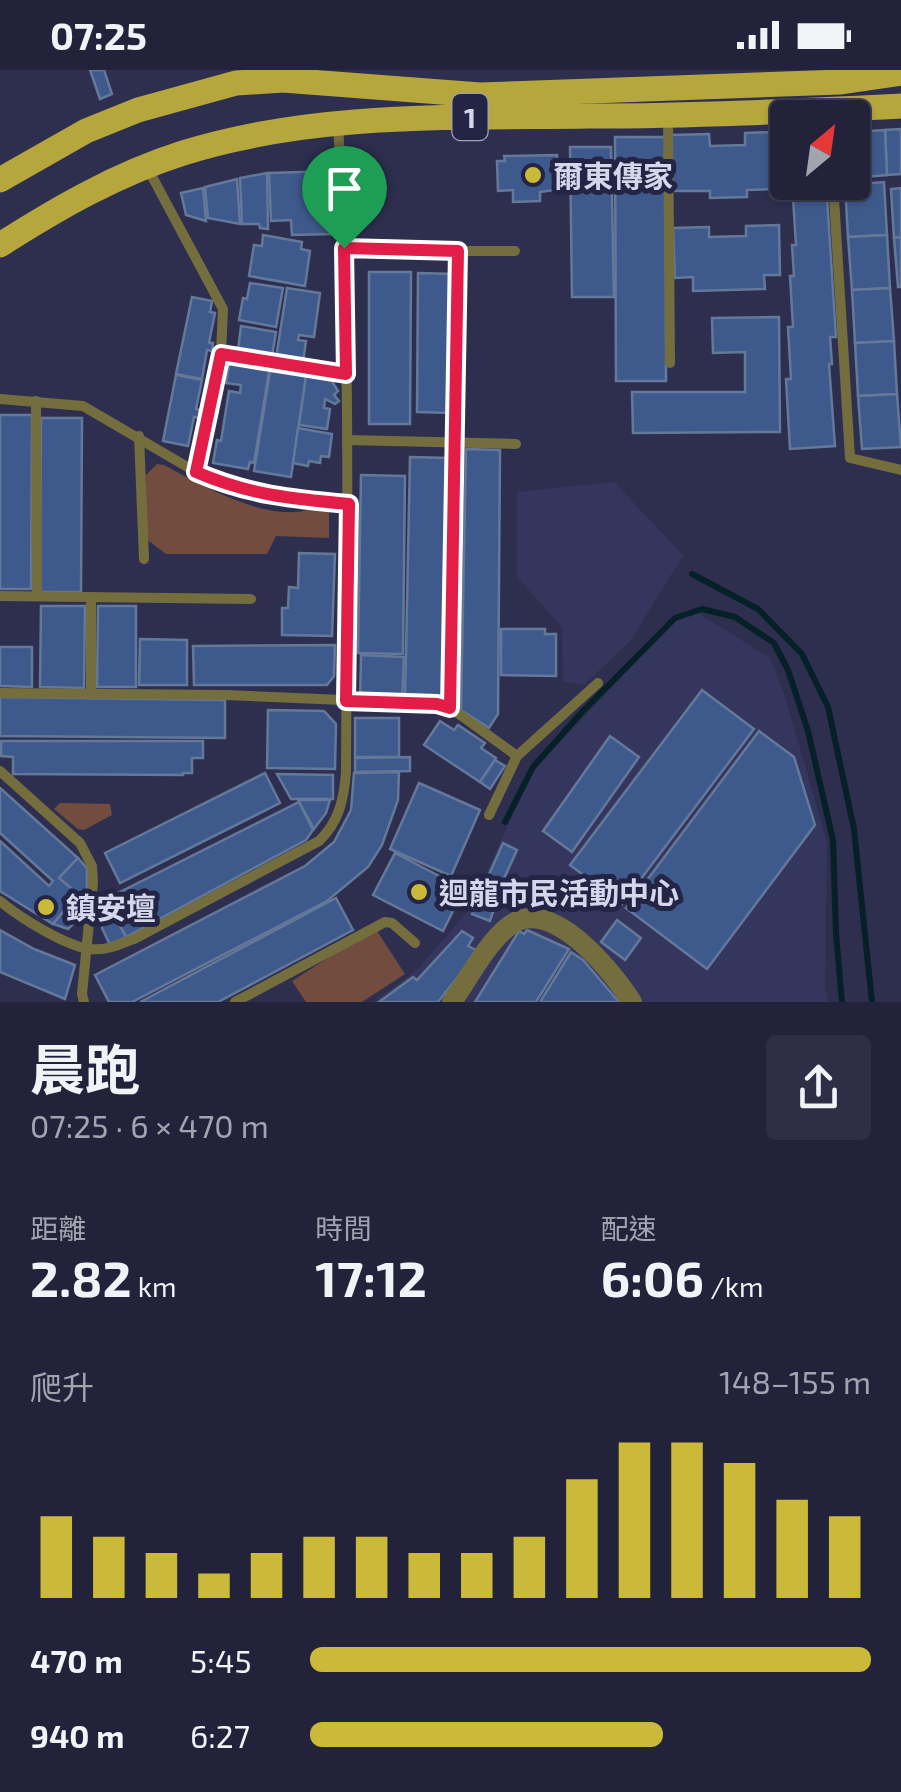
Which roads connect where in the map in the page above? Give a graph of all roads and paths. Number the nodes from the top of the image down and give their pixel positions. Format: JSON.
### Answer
{"nodes":[{"id":1,"x":901,"y":74,"type":"edge"},
{"id":2,"x":330,"y":77,"type":"edge"},
{"id":3,"x":386,"y":79,"type":"edge"},
{"id":4,"x":901,"y":106,"type":"edge"},
{"id":5,"x":870,"y":109,"type":"edge"},
{"id":6,"x":770,"y":115,"type":"edge"},
{"id":7,"x":668,"y":116,"type":"junction"},
{"id":8,"x":338,"y":123,"type":"junction"},
{"id":9,"x":146,"y":166,"type":"junction"},
{"id":10,"x":0,"y":180,"type":"edge"},
{"id":11,"x":835,"y":200,"type":"edge"},
{"id":12,"x":0,"y":245,"type":"edge"},
{"id":13,"x":344,"y":248,"type":"junction"},
{"id":14,"x":458,"y":251,"type":"junction"},
{"id":15,"x":515,"y":251,"type":"dead end"},
{"id":16,"x":221,"y":354,"type":"junction"},
{"id":17,"x":670,"y":363,"type":"dead end"},
{"id":18,"x":346,"y":374,"type":"junction"},
{"id":19,"x":0,"y":398,"type":"edge"},
{"id":20,"x":36,"y":401,"type":"junction"},
{"id":21,"x":138,"y":436,"type":"junction"},
{"id":22,"x":348,"y":440,"type":"junction"},
{"id":23,"x":454,"y":442,"type":"junction"},
{"id":24,"x":516,"y":444,"type":"dead end"},
{"id":25,"x":901,"y":470,"type":"edge"},
{"id":26,"x":196,"y":472,"type":"junction"},
{"id":27,"x":349,"y":504,"type":"junction"},
{"id":28,"x":144,"y":559,"type":"dead end"},
{"id":29,"x":0,"y":596,"type":"edge"},
{"id":30,"x":36,"y":596,"type":"junction"},
{"id":31,"x":90,"y":597,"type":"junction"},
{"id":32,"x":251,"y":598,"type":"dead end"},
{"id":33,"x":598,"y":683,"type":"dead end"},
{"id":34,"x":91,"y":692,"type":"junction"},
{"id":35,"x":0,"y":693,"type":"edge"},
{"id":36,"x":346,"y":701,"type":"junction"},
{"id":37,"x":450,"y":708,"type":"junction"},
{"id":38,"x":517,"y":756,"type":"junction"},
{"id":39,"x":0,"y":770,"type":"edge"},
{"id":40,"x":488,"y":816,"type":"dead end"},
{"id":41,"x":0,"y":901,"type":"edge"},
{"id":42,"x":415,"y":942,"type":"dead end"},
{"id":43,"x":87,"y":949,"type":"junction"},
{"id":44,"x":84,"y":1002,"type":"edge"},
{"id":45,"x":235,"y":1002,"type":"edge"},
{"id":46,"x":452,"y":1002,"type":"edge"},
{"id":47,"x":632,"y":1002,"type":"edge"}],
"edges":[{"from":1,"to":3,"type":"main road","number":"1"},
{"from":2,"to":3,"type":"main road","number":"1"},
{"from":2,"to":8,"type":"main road"},
{"from":2,"to":10,"type":"main road","number":"1"},
{"from":4,"to":5,"type":"main road","number":"1"},
{"from":6,"to":7,"type":"main road","number":"1"},
{"from":7,"to":8,"type":"main road","number":"1"},
{"from":7,"to":17,"type":"lane"},
{"from":8,"to":9,"type":"main road","number":"1"},
{"from":8,"to":13,"type":"lane"},
{"from":9,"to":12,"type":"main road","number":"1"},
{"from":9,"to":16,"type":"lane"},
{"from":11,"to":25,"type":"lane"},
{"from":13,"to":14,"type":"lane"},
{"from":13,"to":18,"type":"lane"},
{"from":14,"to":15,"type":"lane"},
{"from":14,"to":23,"type":"lane"},
{"from":16,"to":18,"type":"lane"},
{"from":16,"to":26,"type":"lane"},
{"from":18,"to":22,"type":"lane"},
{"from":19,"to":20,"type":"lane"},
{"from":20,"to":21,"type":"lane"},
{"from":20,"to":30,"type":"lane"},
{"from":21,"to":26,"type":"lane"},
{"from":21,"to":28,"type":"lane"},
{"from":22,"to":23,"type":"lane"},
{"from":22,"to":27,"type":"lane"},
{"from":23,"to":24,"type":"lane"},
{"from":23,"to":37,"type":"lane"},
{"from":26,"to":27,"type":"lane"},
{"from":27,"to":36,"type":"lane"},
{"from":29,"to":30,"type":"lane"},
{"from":30,"to":31,"type":"lane"},
{"from":31,"to":32,"type":"lane"},
{"from":31,"to":34,"type":"lane"},
{"from":33,"to":38,"type":"lane"},
{"from":34,"to":35,"type":"lane"},
{"from":34,"to":36,"type":"lane"},
{"from":36,"to":37,"type":"lane"},
{"from":36,"to":43,"type":"lane"},
{"from":37,"to":38,"type":"lane"},
{"from":38,"to":40,"type":"lane"},
{"from":39,"to":43,"type":"lane"},
{"from":41,"to":43,"type":"lane"},
{"from":42,"to":45,"type":"lane"},
{"from":43,"to":44,"type":"lane"},
{"from":46,"to":47,"type":"street"}]}
